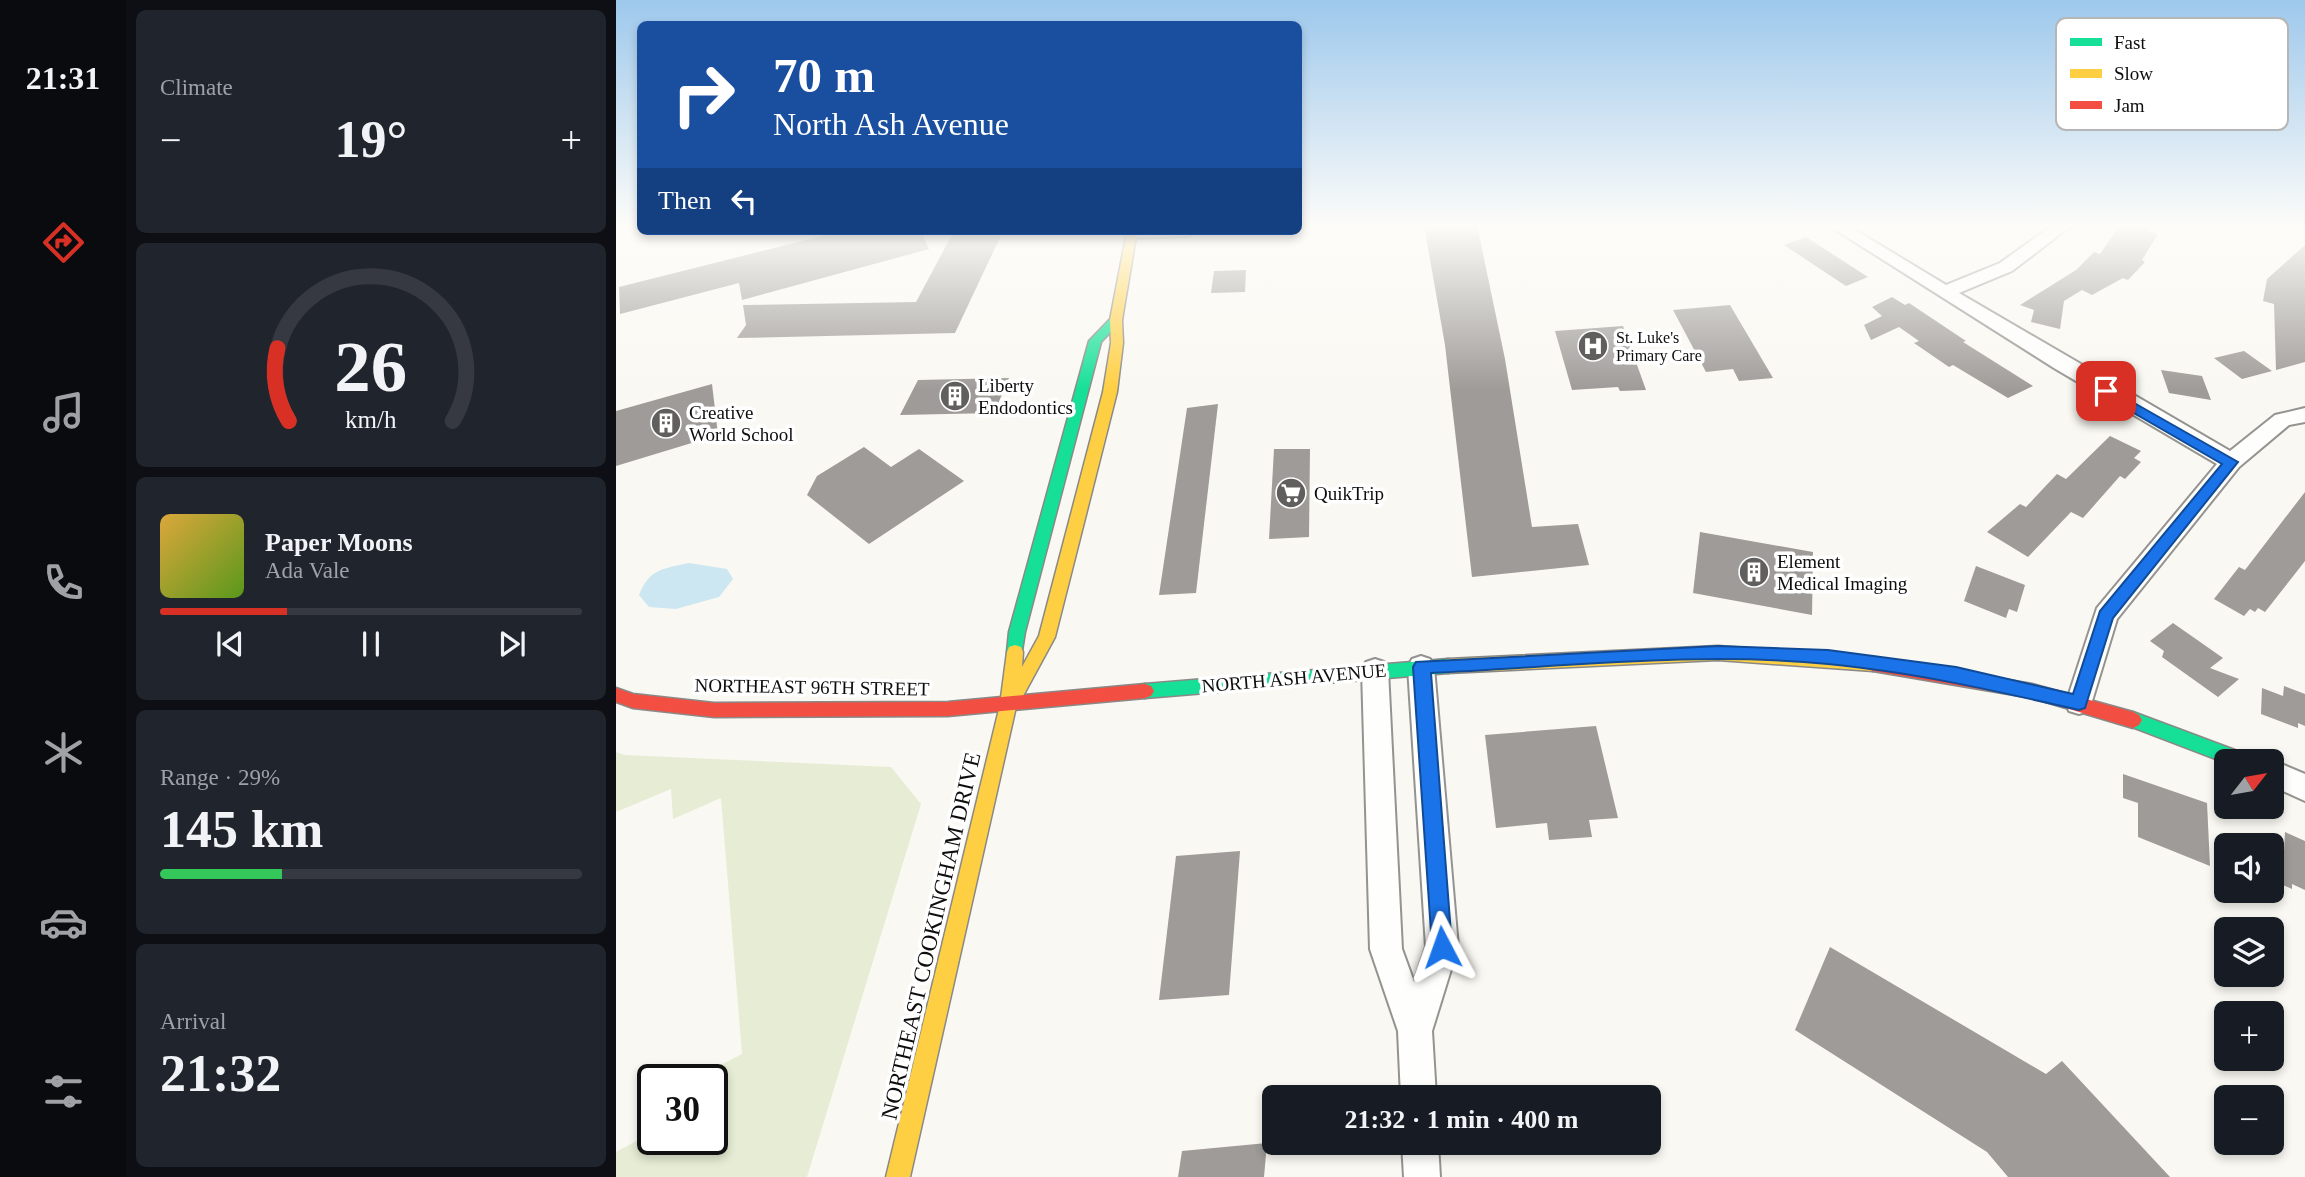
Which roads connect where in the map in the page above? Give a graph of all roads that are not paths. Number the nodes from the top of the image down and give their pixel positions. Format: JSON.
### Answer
{"nodes":[{"id":1,"x":1123,"y":280,"type":"edge"},
{"id":2,"x":1926,"y":280,"type":"edge"},
{"id":3,"x":1975,"y":280,"type":"edge"},
{"id":4,"x":1946,"y":292,"type":"junction"},
{"id":5,"x":1116,"y":320,"type":"junction"},
{"id":6,"x":2305,"y":415,"type":"edge"},
{"id":7,"x":2231,"y":462,"type":"junction"},
{"id":8,"x":1422,"y":667,"type":"junction"},
{"id":9,"x":1375,"y":670,"type":"junction"},
{"id":10,"x":616,"y":695,"type":"edge"},
{"id":11,"x":2079,"y":703,"type":"junction"},
{"id":12,"x":1009,"y":705,"type":"junction"},
{"id":13,"x":2214,"y":751,"type":"edge"},
{"id":14,"x":2284,"y":778,"type":"edge"},
{"id":15,"x":2305,"y":788,"type":"edge"},
{"id":16,"x":1415,"y":1031,"type":"junction"},
{"id":17,"x":1417,"y":1085,"type":"edge"},
{"id":18,"x":1421,"y":1155,"type":"edge"},
{"id":19,"x":898,"y":1177,"type":"edge"},
{"id":20,"x":1422,"y":1177,"type":"edge"}],
"edges":[{"from":1,"to":5,"type":"main road","name":"NORTHEAST COOKINGHAM DRIVE"},
{"from":2,"to":4,"type":"street"},
{"from":3,"to":4,"type":"street"},
{"from":4,"to":7,"type":"street"},
{"from":5,"to":12,"type":"main road","name":"NORTHEAST COOKINGHAM DRIVE"},
{"from":5,"to":12,"type":"main road","name":"NORTHEAST COOKINGHAM DRIVE"},
{"from":6,"to":7,"type":"street"},
{"from":7,"to":11,"type":"street"},
{"from":8,"to":9,"type":"main road","name":"NORTH ASH AVENUE"},
{"from":8,"to":11,"type":"main road","name":"NORTH ASH AVENUE"},
{"from":8,"to":16,"type":"street"},
{"from":9,"to":12,"type":"main road","name":"NORTH ASH AVENUE"},
{"from":9,"to":16,"type":"street"},
{"from":10,"to":12,"type":"main road","name":"NORTHEAST 96TH STREET"},
{"from":11,"to":13,"type":"main road","name":"NORTH ASH AVENUE"},
{"from":12,"to":19,"type":"main road","name":"NORTHEAST COOKINGHAM DRIVE"},
{"from":14,"to":15,"type":"street"},
{"from":16,"to":17,"type":"street"},
{"from":18,"to":20,"type":"street"}]}
